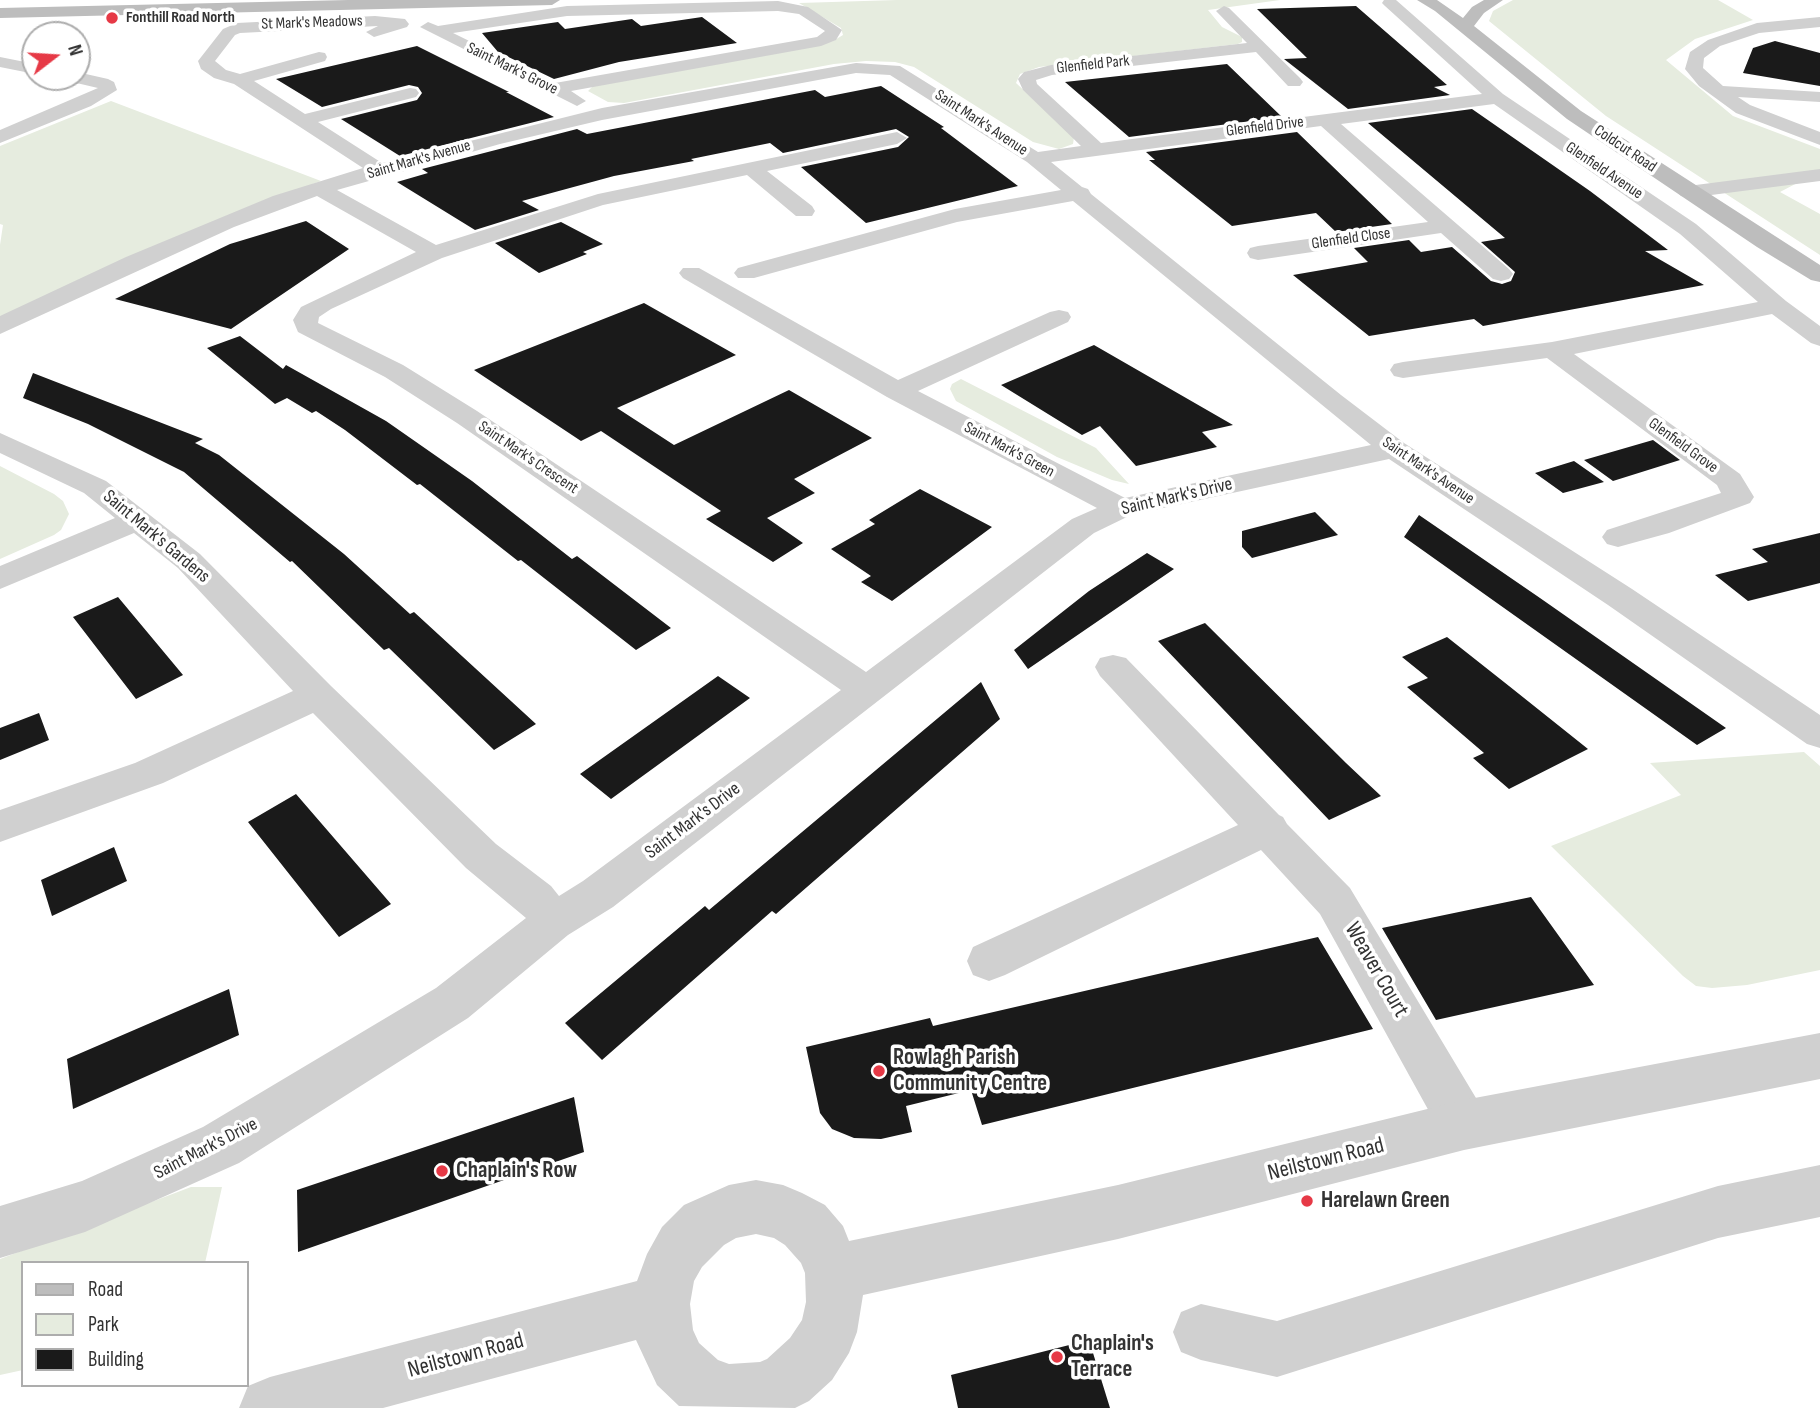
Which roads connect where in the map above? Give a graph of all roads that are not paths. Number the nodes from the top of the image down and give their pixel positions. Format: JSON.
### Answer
{"nodes":[{"id":1,"x":552,"y":0,"type":"edge"},
{"id":2,"x":1494,"y":0,"type":"edge"},
{"id":3,"x":1390,"y":3,"type":"dead end"},
{"id":4,"x":1434,"y":3,"type":"edge"},
{"id":5,"x":1224,"y":11,"type":"dead end"},
{"id":6,"x":0,"y":13,"type":"edge"},
{"id":7,"x":1820,"y":22,"type":"edge"},
{"id":8,"x":1464,"y":27,"type":"junction"},
{"id":9,"x":374,"y":32,"type":"dead end"},
{"id":10,"x":1259,"y":47,"type":"junction"},
{"id":11,"x":319,"y":57,"type":"dead end"},
{"id":12,"x":0,"y":62,"type":"edge"},
{"id":13,"x":21,"y":66,"type":"edge"},
{"id":14,"x":240,"y":80,"type":"junction"},
{"id":15,"x":91,"y":81,"type":"edge"},
{"id":16,"x":1294,"y":82,"type":"dead end"},
{"id":17,"x":554,"y":89,"type":"junction"},
{"id":18,"x":1717,"y":91,"type":"junction"},
{"id":19,"x":410,"y":93,"type":"dead end"},
{"id":20,"x":1820,"y":97,"type":"edge"},
{"id":21,"x":1497,"y":98,"type":"junction"},
{"id":22,"x":602,"y":114,"type":"junction"},
{"id":23,"x":304,"y":120,"type":"junction"},
{"id":24,"x":1325,"y":120,"type":"junction"},
{"id":25,"x":0,"y":137,"type":"edge"},
{"id":26,"x":897,"y":138,"type":"dead end"},
{"id":27,"x":1820,"y":139,"type":"edge"},
{"id":28,"x":1095,"y":148,"type":"junction"},
{"id":29,"x":1034,"y":158,"type":"junction"},
{"id":30,"x":751,"y":168,"type":"junction"},
{"id":31,"x":379,"y":170,"type":"junction"},
{"id":32,"x":1820,"y":175,"type":"edge"},
{"id":33,"x":319,"y":189,"type":"junction"},
{"id":34,"x":1688,"y":192,"type":"junction"},
{"id":35,"x":1081,"y":194,"type":"junction"},
{"id":36,"x":1445,"y":226,"type":"junction"},
{"id":37,"x":848,"y":245,"type":"junction"},
{"id":38,"x":434,"y":253,"type":"junction"},
{"id":39,"x":1258,"y":253,"type":"dead end"},
{"id":40,"x":691,"y":273,"type":"dead end"},
{"id":41,"x":746,"y":273,"type":"dead end"},
{"id":42,"x":1501,"y":274,"type":"dead end"},
{"id":43,"x":1820,"y":275,"type":"edge"},
{"id":44,"x":1777,"y":306,"type":"junction"},
{"id":45,"x":1059,"y":317,"type":"dead end"},
{"id":46,"x":0,"y":326,"type":"edge"},
{"id":47,"x":1820,"y":338,"type":"edge"},
{"id":48,"x":1552,"y":350,"type":"junction"},
{"id":49,"x":1403,"y":370,"type":"dead end"},
{"id":50,"x":897,"y":391,"type":"junction"},
{"id":51,"x":0,"y":442,"type":"edge"},
{"id":52,"x":1394,"y":449,"type":"junction"},
{"id":53,"x":1121,"y":508,"type":"junction"},
{"id":54,"x":137,"y":520,"type":"junction"},
{"id":55,"x":1618,"y":537,"type":"dead end"},
{"id":56,"x":0,"y":578,"type":"edge"},
{"id":57,"x":1113,"y":667,"type":"dead end"},
{"id":58,"x":867,"y":690,"type":"junction"},
{"id":59,"x":318,"y":695,"type":"junction"},
{"id":60,"x":1820,"y":734,"type":"edge"},
{"id":61,"x":0,"y":826,"type":"edge"},
{"id":62,"x":1269,"y":828,"type":"junction"},
{"id":63,"x":553,"y":922,"type":"junction"},
{"id":64,"x":989,"y":961,"type":"dead end"},
{"id":65,"x":1820,"y":1056,"type":"edge"},
{"id":66,"x":1464,"y":1125,"type":"junction"},
{"id":67,"x":1820,"y":1191,"type":"edge"},
{"id":68,"x":0,"y":1232,"type":"edge"},
{"id":69,"x":834,"y":1273,"type":"junction"},
{"id":70,"x":661,"y":1304,"type":"junction"},
{"id":71,"x":1201,"y":1332,"type":"dead end"},
{"id":72,"x":762,"y":1400,"type":"edge"},
{"id":73,"x":270,"y":1408,"type":"edge"}],
"edges":[{"from":1,"to":6,"type":"main road"},
{"from":2,"to":8,"type":"main road"},
{"from":3,"to":21,"type":"street","name":"Glenfield Avenue"},
{"from":4,"to":8,"type":"main road","name":"Coldcut Road"},
{"from":5,"to":10,"type":"street"},
{"from":7,"to":18,"type":"street"},
{"from":8,"to":34,"type":"main road","name":"Coldcut Road"},
{"from":9,"to":14,"type":"street","name":"St Mark's Meadows"},
{"from":10,"to":16,"type":"street"},
{"from":10,"to":28,"type":"street","name":"Glenfield Park"},
{"from":11,"to":14,"type":"street"},
{"from":12,"to":13,"type":"street"},
{"from":14,"to":23,"type":"street","name":"St Mark's Meadows"},
{"from":15,"to":25,"type":"street"},
{"from":17,"to":17,"type":"street","name":"Saint Mark's Grove"},
{"from":17,"to":22,"type":"street","name":"Saint Mark's Grove"},
{"from":18,"to":20,"type":"street"},
{"from":18,"to":27,"type":"street"},
{"from":19,"to":23,"type":"street"},
{"from":21,"to":24,"type":"street","name":"Glenfield Drive"},
{"from":21,"to":44,"type":"street","name":"Glenfield Avenue"},
{"from":22,"to":29,"type":"street","name":"Saint Mark's Avenue"},
{"from":22,"to":31,"type":"street","name":"Saint Mark's Avenue"},
{"from":23,"to":31,"type":"street","name":"St Mark's Meadows"},
{"from":24,"to":28,"type":"street","name":"Glenfield Drive"},
{"from":24,"to":36,"type":"street"},
{"from":26,"to":30,"type":"street","name":"Saint Mark's Crescent"},
{"from":28,"to":29,"type":"street","name":"Glenfield Drive"},
{"from":29,"to":35,"type":"street","name":"Saint Mark's Avenue"},
{"from":30,"to":37,"type":"street"},
{"from":30,"to":38,"type":"street","name":"Saint Mark's Crescent"},
{"from":31,"to":33,"type":"street","name":"Saint Mark's Avenue"},
{"from":32,"to":34,"type":"street"},
{"from":33,"to":38,"type":"street"},
{"from":33,"to":46,"type":"street","name":"Saint Mark's Avenue"},
{"from":34,"to":43,"type":"main road","name":"Coldcut Road"},
{"from":35,"to":37,"type":"street"},
{"from":35,"to":52,"type":"street","name":"Saint Mark's Avenue"},
{"from":36,"to":39,"type":"street","name":"Glenfield Close"},
{"from":36,"to":42,"type":"street"},
{"from":37,"to":41,"type":"street"},
{"from":38,"to":58,"type":"street","name":"Saint Mark's Crescent"},
{"from":40,"to":50,"type":"street","name":"Saint Mark's Green"},
{"from":44,"to":47,"type":"street","name":"Glenfield Avenue"},
{"from":44,"to":48,"type":"street"},
{"from":45,"to":50,"type":"street"},
{"from":48,"to":49,"type":"street"},
{"from":48,"to":55,"type":"street","name":"Glenfield Grove"},
{"from":50,"to":53,"type":"street","name":"Saint Mark's Green"},
{"from":51,"to":54,"type":"street","name":"Saint Mark's Gardens"},
{"from":52,"to":53,"type":"street","name":"Saint Mark's Drive"},
{"from":52,"to":60,"type":"street","name":"Saint Mark's Avenue"},
{"from":53,"to":58,"type":"street","name":"Saint Mark's Drive"},
{"from":54,"to":56,"type":"street"},
{"from":54,"to":59,"type":"street","name":"Saint Mark's Gardens"},
{"from":57,"to":62,"type":"street","name":"Weaver Court"},
{"from":58,"to":63,"type":"street","name":"Saint Mark's Drive"},
{"from":59,"to":61,"type":"street"},
{"from":59,"to":63,"type":"street","name":"Saint Mark's Gardens"},
{"from":62,"to":64,"type":"street"},
{"from":62,"to":66,"type":"street","name":"Weaver Court"},
{"from":63,"to":68,"type":"street","name":"Saint Mark's Drive"},
{"from":65,"to":66,"type":"street","name":"Neilstown Road"},
{"from":66,"to":69,"type":"street","name":"Neilstown Road"},
{"from":67,"to":71,"type":"street"},
{"from":69,"to":70,"type":"street"},
{"from":69,"to":72,"type":"street"},
{"from":70,"to":72,"type":"street"},
{"from":70,"to":73,"type":"street","name":"Neilstown Road"}]}
